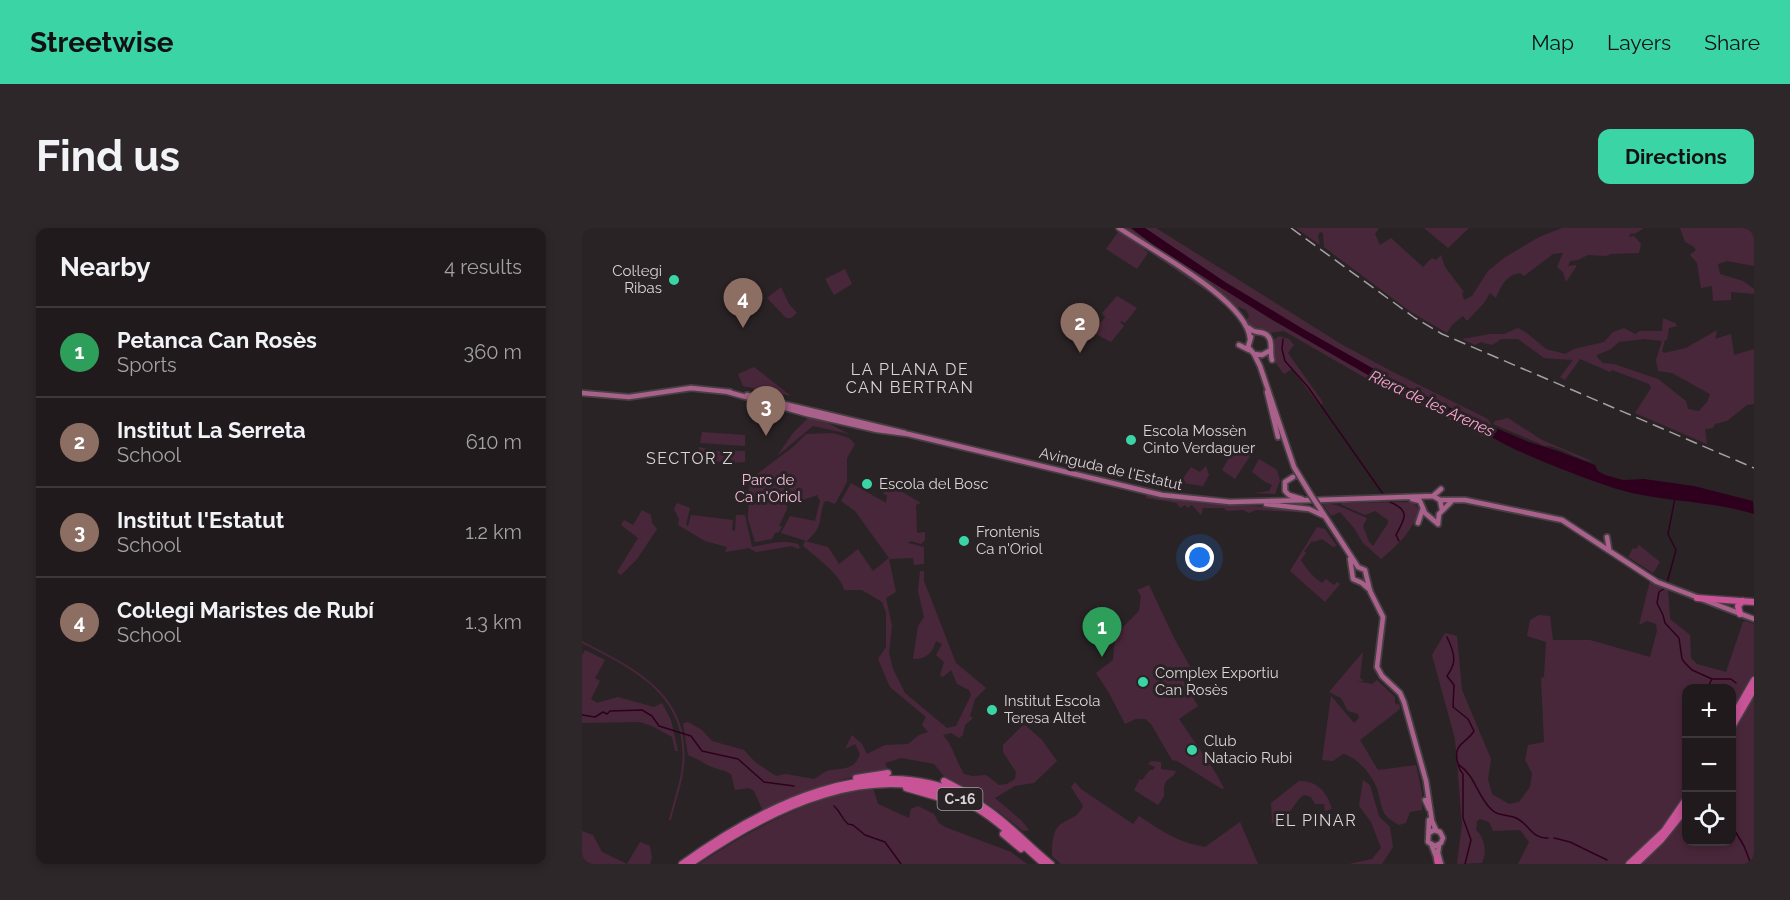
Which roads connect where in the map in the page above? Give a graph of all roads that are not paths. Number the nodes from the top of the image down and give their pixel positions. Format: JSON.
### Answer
{"nodes":[{"id":1,"x":1119,"y":228,"type":"edge"},
{"id":2,"x":1245,"y":324,"type":"junction"},
{"id":3,"x":1258,"y":333,"type":"junction"},
{"id":4,"x":1249,"y":340,"type":"junction"},
{"id":5,"x":1269,"y":351,"type":"junction"},
{"id":6,"x":1252,"y":352,"type":"junction"},
{"id":7,"x":1263,"y":355,"type":"junction"},
{"id":8,"x":1260,"y":364,"type":"junction"},
{"id":9,"x":1265,"y":381,"type":"junction"},
{"id":10,"x":582,"y":393,"type":"edge"},
{"id":11,"x":1278,"y":437,"type":"dead end"},
{"id":12,"x":1306,"y":488,"type":"junction"},
{"id":13,"x":1431,"y":497,"type":"junction"},
{"id":14,"x":1313,"y":500,"type":"junction"},
{"id":15,"x":1339,"y":500,"type":"junction"},
{"id":16,"x":1440,"y":500,"type":"junction"},
{"id":17,"x":1454,"y":500,"type":"junction"},
{"id":18,"x":1254,"y":502,"type":"junction"},
{"id":19,"x":1423,"y":506,"type":"junction"},
{"id":20,"x":1441,"y":512,"type":"junction"},
{"id":21,"x":1430,"y":516,"type":"junction"},
{"id":22,"x":1326,"y":517,"type":"junction"},
{"id":23,"x":1599,"y":544,"type":"junction"},
{"id":24,"x":1611,"y":552,"type":"junction"},
{"id":25,"x":1350,"y":556,"type":"junction"},
{"id":26,"x":1358,"y":567,"type":"junction"},
{"id":27,"x":1352,"y":572,"type":"junction"},
{"id":28,"x":1366,"y":578,"type":"junction"},
{"id":29,"x":1360,"y":582,"type":"junction"},
{"id":30,"x":1370,"y":591,"type":"junction"},
{"id":31,"x":1697,"y":598,"type":"junction"},
{"id":32,"x":1743,"y":600,"type":"junction"},
{"id":33,"x":1754,"y":602,"type":"edge"},
{"id":34,"x":1740,"y":614,"type":"junction"},
{"id":35,"x":1754,"y":619,"type":"edge"},
{"id":36,"x":1754,"y":680,"type":"edge"},
{"id":37,"x":1754,"y":689,"type":"edge"},
{"id":38,"x":1736,"y":710,"type":"edge"},
{"id":39,"x":1736,"y":719,"type":"edge"},
{"id":40,"x":888,"y":773,"type":"dead end"},
{"id":41,"x":944,"y":781,"type":"dead end"},
{"id":42,"x":857,"y":786,"type":"junction"},
{"id":43,"x":826,"y":790,"type":"junction"},
{"id":44,"x":938,"y":796,"type":"dead end"},
{"id":45,"x":1427,"y":798,"type":"junction"},
{"id":46,"x":1682,"y":805,"type":"edge"},
{"id":47,"x":1682,"y":814,"type":"edge"},
{"id":48,"x":998,"y":817,"type":"junction"},
{"id":49,"x":1436,"y":830,"type":"junction"},
{"id":50,"x":1429,"y":833,"type":"junction"},
{"id":51,"x":1003,"y":834,"type":"dead end"},
{"id":52,"x":1443,"y":838,"type":"junction"},
{"id":53,"x":1448,"y":844,"type":"dead end"},
{"id":54,"x":1439,"y":845,"type":"junction"},
{"id":55,"x":1432,"y":846,"type":"junction"},
{"id":56,"x":1439,"y":863,"type":"edge"},
{"id":57,"x":682,"y":864,"type":"edge"},
{"id":58,"x":690,"y":864,"type":"edge"},
{"id":59,"x":1042,"y":864,"type":"edge"},
{"id":60,"x":1051,"y":864,"type":"edge"},
{"id":61,"x":1629,"y":864,"type":"edge"},
{"id":62,"x":1636,"y":864,"type":"edge"}],
"edges":[{"from":1,"to":2,"type":"main road"},
{"from":2,"to":3,"type":"main road"},
{"from":2,"to":4,"type":"main road"},
{"from":3,"to":4,"type":"main road"},
{"from":3,"to":5,"type":"main road"},
{"from":4,"to":6,"type":"main road"},
{"from":4,"to":6,"type":"main road"},
{"from":5,"to":7,"type":"main road"},
{"from":5,"to":7,"type":"main road"},
{"from":6,"to":7,"type":"main road"},
{"from":6,"to":8,"type":"main road"},
{"from":7,"to":8,"type":"main road"},
{"from":8,"to":9,"type":"main road"},
{"from":9,"to":11,"type":"main road"},
{"from":9,"to":12,"type":"main road"},
{"from":10,"to":18,"type":"main road","name":"Avinguda de l'Estatut"},
{"from":12,"to":14,"type":"main road"},
{"from":12,"to":14,"type":"main road"},
{"from":13,"to":15,"type":"main road"},
{"from":13,"to":16,"type":"main road"},
{"from":13,"to":16,"type":"main road"},
{"from":13,"to":19,"type":"main road"},
{"from":14,"to":15,"type":"main road","name":"Avinguda de l'Estatut"},
{"from":14,"to":18,"type":"main road","name":"Avinguda de l'Estatut"},
{"from":14,"to":22,"type":"main road"},
{"from":15,"to":19,"type":"main road"},
{"from":16,"to":17,"type":"main road"},
{"from":16,"to":20,"type":"main road"},
{"from":17,"to":20,"type":"main road"},
{"from":17,"to":23,"type":"main road"},
{"from":18,"to":22,"type":"main road"},
{"from":19,"to":21,"type":"main road"},
{"from":19,"to":21,"type":"main road"},
{"from":20,"to":21,"type":"main road"},
{"from":20,"to":21,"type":"main road"},
{"from":22,"to":25,"type":"main road"},
{"from":23,"to":24,"type":"main road"},
{"from":23,"to":24,"type":"main road"},
{"from":24,"to":31,"type":"main road"},
{"from":25,"to":26,"type":"main road"},
{"from":25,"to":27,"type":"main road"},
{"from":26,"to":27,"type":"main road"},
{"from":26,"to":28,"type":"main road"},
{"from":27,"to":29,"type":"main road"},
{"from":28,"to":29,"type":"main road"},
{"from":28,"to":30,"type":"main road"},
{"from":29,"to":30,"type":"main road"},
{"from":30,"to":45,"type":"main road"},
{"from":31,"to":32,"type":"highway"},
{"from":31,"to":34,"type":"main road"},
{"from":32,"to":33,"type":"highway"},
{"from":32,"to":34,"type":"highway"},
{"from":34,"to":35,"type":"main road"},
{"from":36,"to":38,"type":"highway"},
{"from":37,"to":39,"type":"highway"},
{"from":40,"to":43,"type":"highway"},
{"from":41,"to":48,"type":"highway"},
{"from":42,"to":44,"type":"highway"},
{"from":42,"to":58,"type":"highway","number":"C-16"},
{"from":42,"to":59,"type":"highway","number":"C-16"},
{"from":43,"to":48,"type":"highway","number":"C-16"},
{"from":43,"to":57,"type":"highway","number":"C-16"},
{"from":45,"to":49,"type":"main road"},
{"from":45,"to":50,"type":"main road"},
{"from":46,"to":61,"type":"highway"},
{"from":47,"to":62,"type":"highway"},
{"from":48,"to":60,"type":"highway","number":"C-16"},
{"from":49,"to":50,"type":"main road"},
{"from":49,"to":52,"type":"main road"},
{"from":50,"to":55,"type":"main road"},
{"from":51,"to":59,"type":"highway"},
{"from":52,"to":53,"type":"main road"},
{"from":52,"to":54,"type":"main road"},
{"from":54,"to":55,"type":"main road"},
{"from":54,"to":56,"type":"main road"},
{"from":55,"to":56,"type":"main road"}]}
